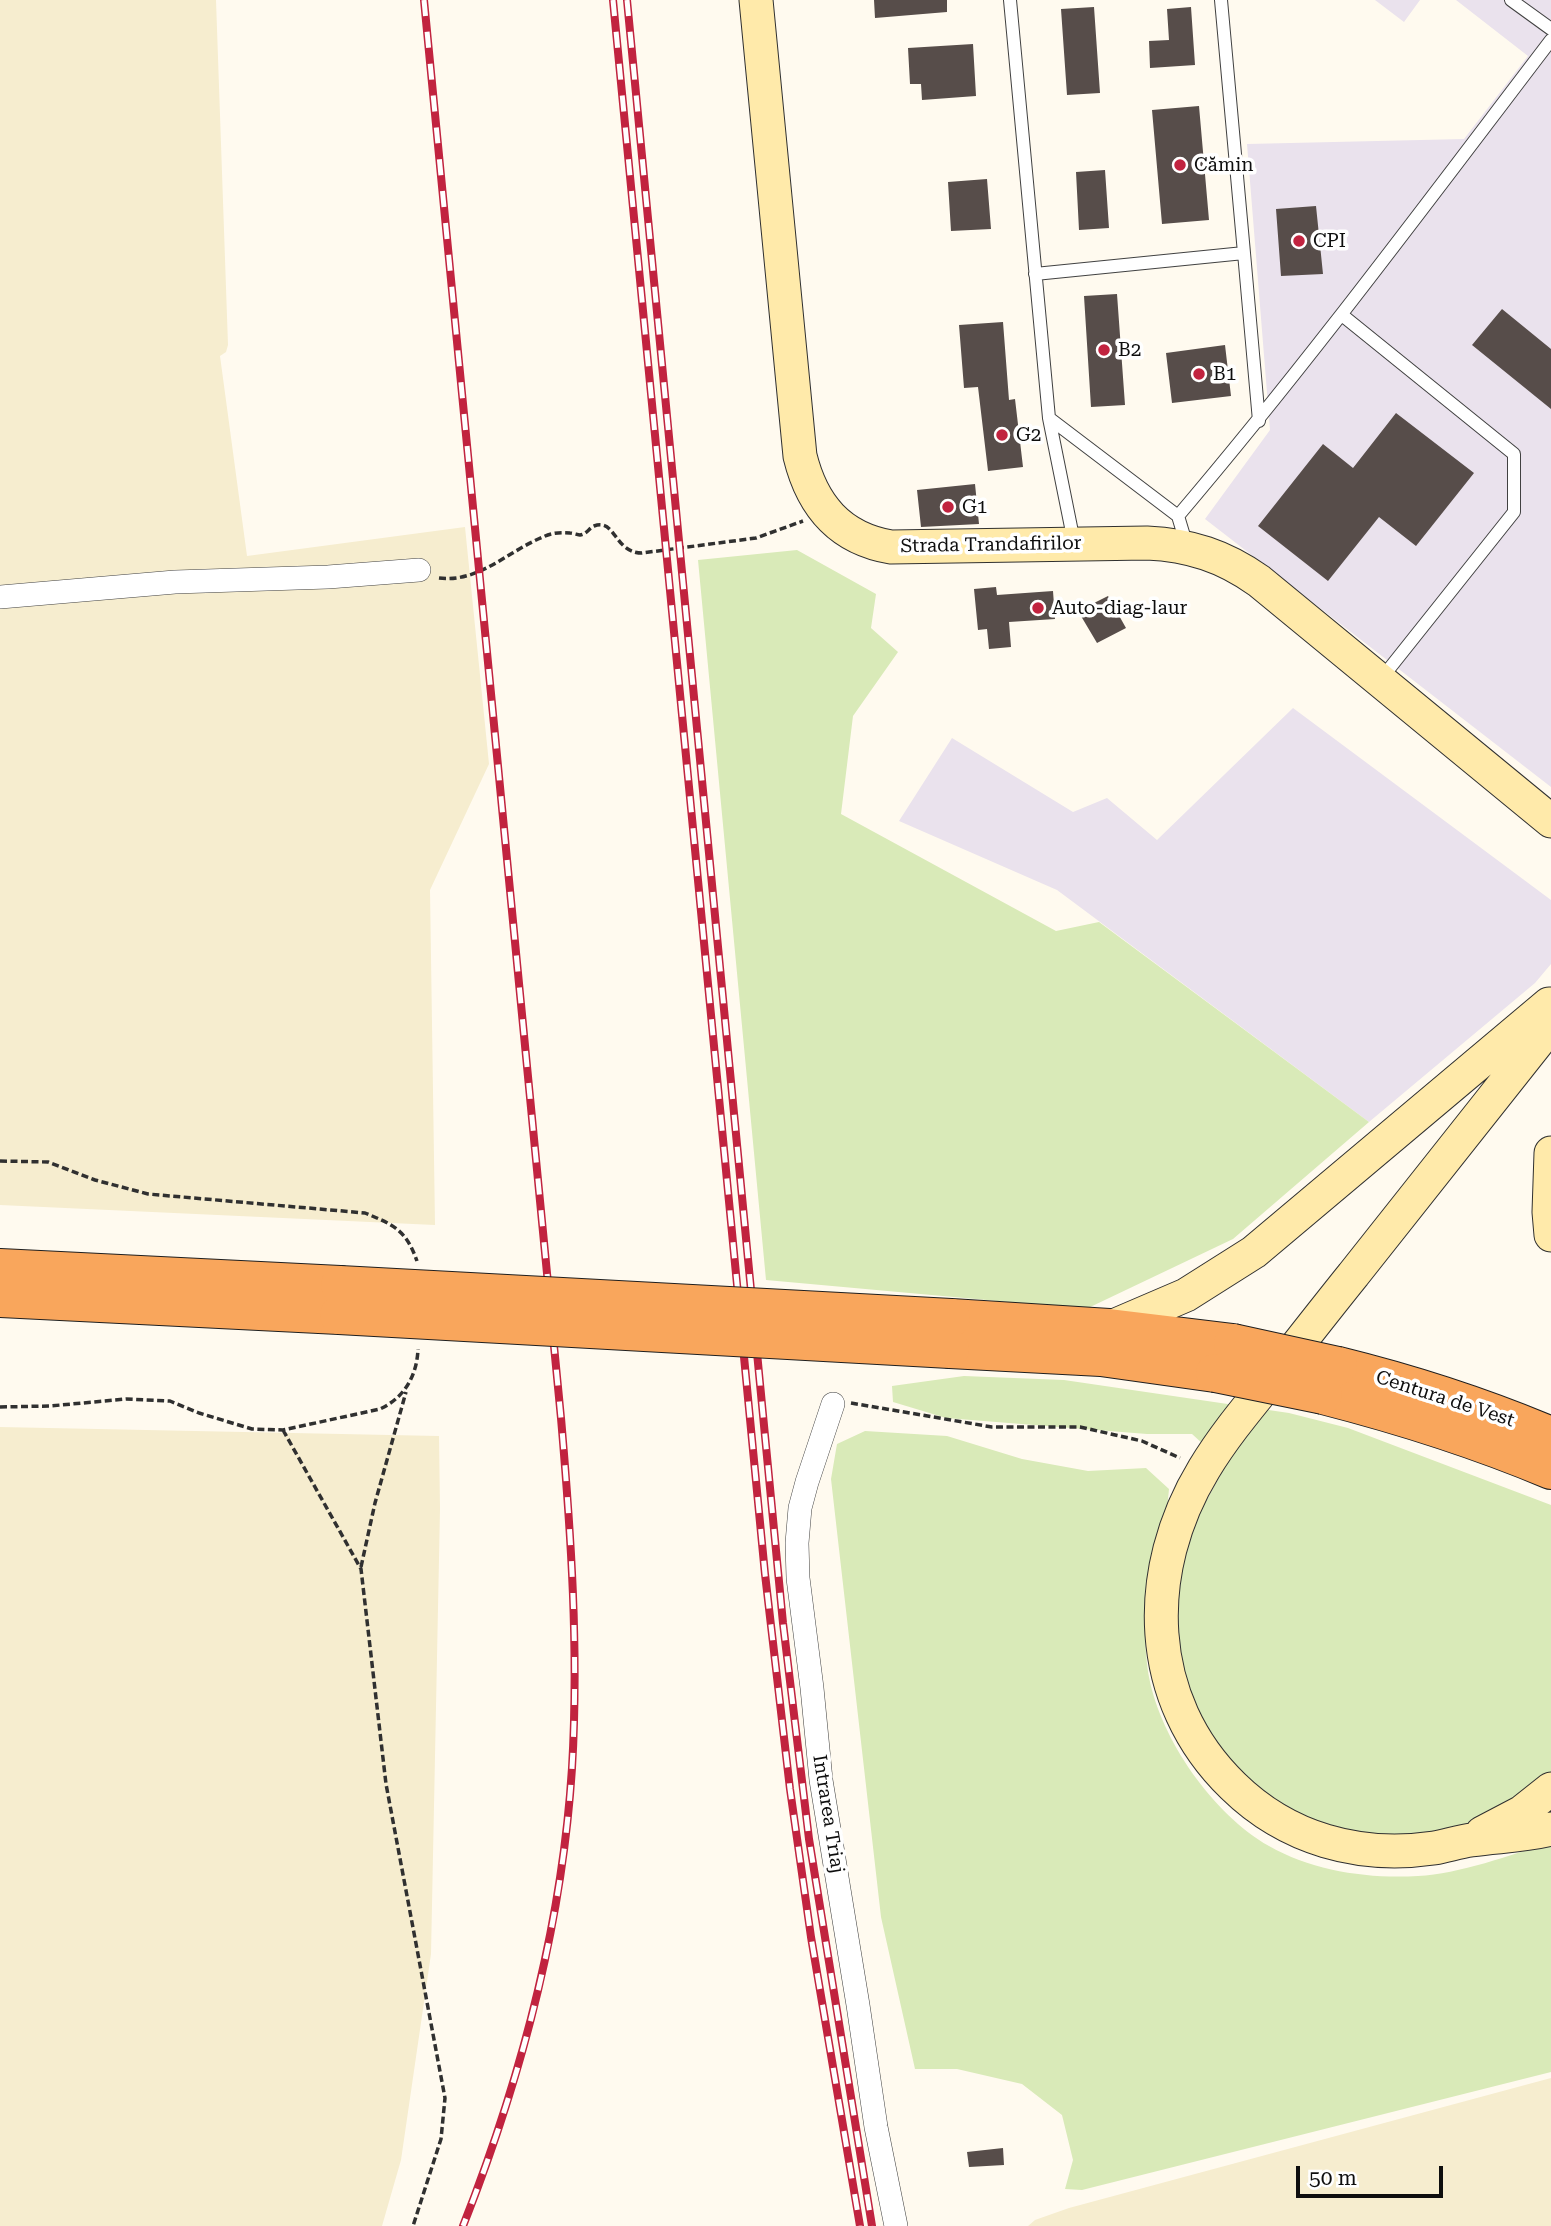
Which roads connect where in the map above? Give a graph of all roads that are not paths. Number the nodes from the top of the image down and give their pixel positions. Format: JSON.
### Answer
{"nodes":[{"id":1,"x":757,"y":0,"type":"edge"},
{"id":2,"x":1010,"y":0,"type":"edge"},
{"id":3,"x":1221,"y":0,"type":"edge"},
{"id":4,"x":1511,"y":0,"type":"edge"},
{"id":5,"x":1551,"y":29,"type":"edge"},
{"id":6,"x":1551,"y":40,"type":"edge"},
{"id":7,"x":1244,"y":253,"type":"junction"},
{"id":8,"x":1035,"y":274,"type":"junction"},
{"id":9,"x":1342,"y":315,"type":"junction"},
{"id":10,"x":1049,"y":418,"type":"junction"},
{"id":11,"x":1259,"y":421,"type":"junction"},
{"id":12,"x":1183,"y":531,"type":"junction"},
{"id":13,"x":1074,"y":543,"type":"junction"},
{"id":14,"x":419,"y":570,"type":"road end"},
{"id":15,"x":0,"y":597,"type":"edge"},
{"id":16,"x":1381,"y":679,"type":"junction"},
{"id":17,"x":1551,"y":821,"type":"edge"},
{"id":18,"x":1551,"y":1003,"type":"edge"},
{"id":19,"x":1551,"y":1025,"type":"edge"},
{"id":20,"x":1551,"y":1153,"type":"edge"},
{"id":21,"x":1551,"y":1235,"type":"edge"},
{"id":22,"x":0,"y":1268,"type":"edge"},
{"id":23,"x":0,"y":1298,"type":"edge"},
{"id":24,"x":340,"y":1300,"type":"junction"},
{"id":25,"x":1110,"y":1328,"type":"junction"},
{"id":26,"x":951,"y":1333,"type":"junction"},
{"id":27,"x":1224,"y":1358,"type":"junction"},
{"id":28,"x":1331,"y":1381,"type":"junction"},
{"id":29,"x":833,"y":1404,"type":"road end"},
{"id":30,"x":1551,"y":1436,"type":"edge"},
{"id":31,"x":1551,"y":1470,"type":"edge"},
{"id":32,"x":1551,"y":1788,"type":"edge"},
{"id":33,"x":1551,"y":1829,"type":"edge"},
{"id":34,"x":1471,"y":1840,"type":"junction"},
{"id":35,"x":896,"y":2226,"type":"edge"}],
"edges":[{"from":1,"to":13,"type":"main road","name":"Strada Trandafirilor"},
{"from":2,"to":8,"type":"lane"},
{"from":3,"to":7,"type":"lane"},
{"from":4,"to":5,"type":"lane"},
{"from":6,"to":9,"type":"lane"},
{"from":7,"to":8,"type":"lane"},
{"from":7,"to":11,"type":"lane"},
{"from":8,"to":10,"type":"lane"},
{"from":9,"to":11,"type":"lane"},
{"from":9,"to":16,"type":"lane"},
{"from":10,"to":12,"type":"lane"},
{"from":10,"to":13,"type":"lane"},
{"from":11,"to":12,"type":"lane"},
{"from":12,"to":13,"type":"main road","name":"Strada Trandafirilor"},
{"from":12,"to":16,"type":"main road","name":"Strada Trandafirilor"},
{"from":14,"to":15,"type":"street"},
{"from":16,"to":17,"type":"main road","name":"Strada Trandafirilor"},
{"from":18,"to":25,"type":"main road"},
{"from":19,"to":34,"type":"main road"},
{"from":20,"to":21,"type":"main road"},
{"from":22,"to":24,"type":"highway"},
{"from":23,"to":24,"type":"highway"},
{"from":24,"to":26,"type":"highway","bridge":true},
{"from":25,"to":26,"type":"highway"},
{"from":25,"to":27,"type":"highway"},
{"from":26,"to":27,"type":"highway"},
{"from":27,"to":28,"type":"highway","bridge":true},
{"from":28,"to":30,"type":"highway","name":"Centura de Vest"},
{"from":28,"to":31,"type":"highway"},
{"from":29,"to":35,"type":"street","name":"Intrarea Triaj"},
{"from":32,"to":34,"type":"main road"},
{"from":33,"to":34,"type":"main road"}]}
